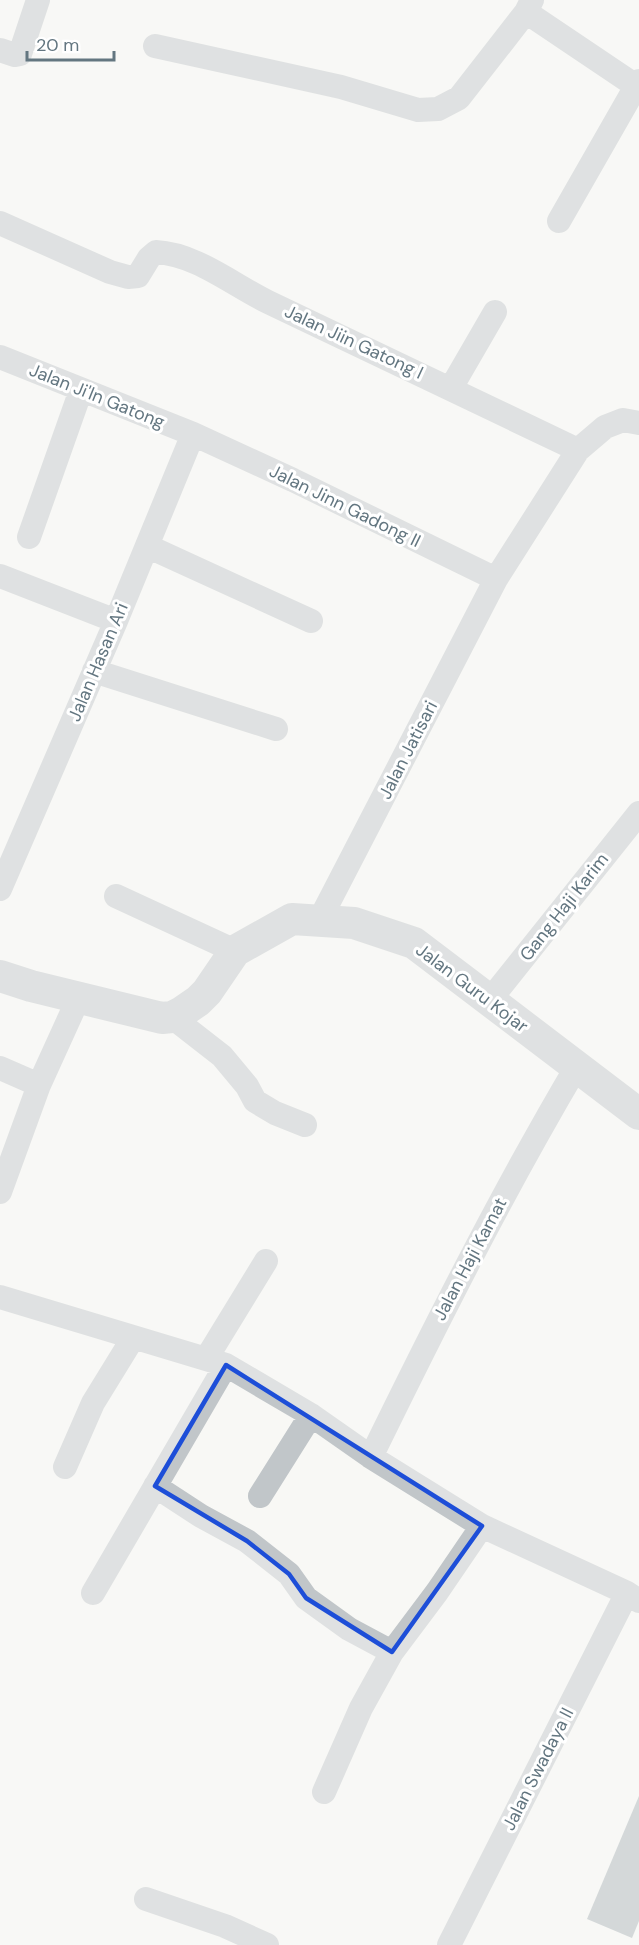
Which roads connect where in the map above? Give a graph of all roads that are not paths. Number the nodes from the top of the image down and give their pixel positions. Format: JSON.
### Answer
{"nodes":[{"id":1,"x":38,"y":0,"type":"edge"},
{"id":2,"x":529,"y":6,"type":"edge"},
{"id":3,"x":155,"y":46,"type":"dead end"},
{"id":4,"x":0,"y":50,"type":"edge"},
{"id":5,"x":638,"y":85,"type":"edge"},
{"id":6,"x":559,"y":221,"type":"dead end"},
{"id":7,"x":0,"y":223,"type":"edge"},
{"id":8,"x":495,"y":312,"type":"dead end"},
{"id":9,"x":0,"y":357,"type":"edge"},
{"id":10,"x":451,"y":388,"type":"junction"},
{"id":11,"x":81,"y":390,"type":"junction"},
{"id":12,"x":639,"y":423,"type":"edge"},
{"id":13,"x":193,"y":434,"type":"junction"},
{"id":14,"x":578,"y":450,"type":"junction"},
{"id":15,"x":29,"y":537,"type":"dead end"},
{"id":16,"x":147,"y":546,"type":"junction"},
{"id":17,"x":0,"y":576,"type":"edge"},
{"id":18,"x":496,"y":579,"type":"junction"},
{"id":19,"x":117,"y":621,"type":"junction"},
{"id":20,"x":311,"y":621,"type":"dead end"},
{"id":21,"x":94,"y":671,"type":"junction"},
{"id":22,"x":276,"y":729,"type":"dead end"},
{"id":23,"x":639,"y":813,"type":"edge"},
{"id":24,"x":6,"y":862,"type":"edge"},
{"id":25,"x":0,"y":889,"type":"edge"},
{"id":26,"x":116,"y":896,"type":"dead end"},
{"id":27,"x":319,"y":921,"type":"junction"},
{"id":28,"x":235,"y":951,"type":"junction"},
{"id":29,"x":0,"y":976,"type":"edge"},
{"id":30,"x":79,"y":997,"type":"junction"},
{"id":31,"x":489,"y":1001,"type":"junction"},
{"id":32,"x":172,"y":1017,"type":"junction"},
{"id":33,"x":577,"y":1066,"type":"junction"},
{"id":34,"x":0,"y":1068,"type":"edge"},
{"id":35,"x":39,"y":1085,"type":"junction"},
{"id":36,"x":639,"y":1114,"type":"edge"},
{"id":37,"x":305,"y":1125,"type":"dead end"},
{"id":38,"x":0,"y":1192,"type":"edge"},
{"id":39,"x":266,"y":1261,"type":"dead end"},
{"id":40,"x":0,"y":1297,"type":"edge"},
{"id":41,"x":133,"y":1338,"type":"junction"},
{"id":42,"x":216,"y":1362,"type":"junction"},
{"id":43,"x":311,"y":1415,"type":"junction"},
{"id":44,"x":371,"y":1457,"type":"junction"},
{"id":45,"x":65,"y":1467,"type":"dead end"},
{"id":46,"x":155,"y":1486,"type":"junction"},
{"id":47,"x":260,"y":1496,"type":"dead end"},
{"id":48,"x":482,"y":1526,"type":"junction"},
{"id":49,"x":93,"y":1593,"type":"dead end"},
{"id":50,"x":633,"y":1597,"type":"edge"},
{"id":51,"x":392,"y":1652,"type":"junction"},
{"id":52,"x":324,"y":1792,"type":"dead end"},
{"id":53,"x":146,"y":1899,"type":"dead end"},
{"id":54,"x":267,"y":1945,"type":"edge"},
{"id":55,"x":449,"y":1945,"type":"edge"}],
"edges":[{"from":1,"to":4,"type":"street"},
{"from":2,"to":3,"type":"street"},
{"from":2,"to":5,"type":"street"},
{"from":5,"to":6,"type":"street"},
{"from":7,"to":10,"type":"street","name":"Jalan Jiin Gatong I"},
{"from":8,"to":10,"type":"street"},
{"from":9,"to":11,"type":"street","name":"Jalan Ji'ln Gatong"},
{"from":10,"to":14,"type":"street","name":"Jalan Jiin Gatong I"},
{"from":11,"to":13,"type":"street","name":"Jalan Ji'ln Gatong"},
{"from":11,"to":15,"type":"street"},
{"from":12,"to":14,"type":"street","name":"Jalan Jatisari"},
{"from":13,"to":16,"type":"street","name":"Jalan Hasan Ari"},
{"from":13,"to":18,"type":"street","name":"Jalan Jinn Gadong II"},
{"from":14,"to":18,"type":"street","name":"Jalan Jatisari"},
{"from":16,"to":19,"type":"street","name":"Jalan Hasan Ari"},
{"from":16,"to":20,"type":"street"},
{"from":17,"to":19,"type":"street"},
{"from":18,"to":27,"type":"street","name":"Jalan Jatisari"},
{"from":19,"to":21,"type":"street","name":"Jalan Hasan Ari"},
{"from":21,"to":22,"type":"street"},
{"from":21,"to":24,"type":"street","name":"Jalan Hasan Ari"},
{"from":23,"to":31,"type":"street","name":"Gang Haji Karim"},
{"from":24,"to":25,"type":"street","name":"Jalan Hasan Ari"},
{"from":26,"to":28,"type":"street"},
{"from":27,"to":28,"type":"street","name":"Jalan Guru Kojar"},
{"from":27,"to":31,"type":"street","name":"Jalan Guru Kojar"},
{"from":28,"to":32,"type":"street","name":"Jalan Guru Kojar"},
{"from":29,"to":30,"type":"street"},
{"from":30,"to":32,"type":"street"},
{"from":30,"to":35,"type":"street"},
{"from":31,"to":33,"type":"street","name":"Jalan Guru Kojar"},
{"from":32,"to":37,"type":"street"},
{"from":33,"to":36,"type":"street","name":"Jalan Guru Kojar"},
{"from":33,"to":44,"type":"street","name":"Jalan Haji Kamat"},
{"from":34,"to":35,"type":"street"},
{"from":35,"to":38,"type":"street"},
{"from":39,"to":42,"type":"street"},
{"from":40,"to":41,"type":"street"},
{"from":41,"to":42,"type":"street"},
{"from":41,"to":45,"type":"street"},
{"from":42,"to":43,"type":"street"},
{"from":42,"to":46,"type":"street"},
{"from":43,"to":44,"type":"street"},
{"from":43,"to":47,"type":"street"},
{"from":44,"to":48,"type":"street"},
{"from":46,"to":49,"type":"street"},
{"from":46,"to":51,"type":"street"},
{"from":48,"to":50,"type":"street"},
{"from":48,"to":51,"type":"street"},
{"from":50,"to":55,"type":"street","name":"Jalan Swadaya II"},
{"from":51,"to":52,"type":"street"},
{"from":53,"to":54,"type":"street"}]}
